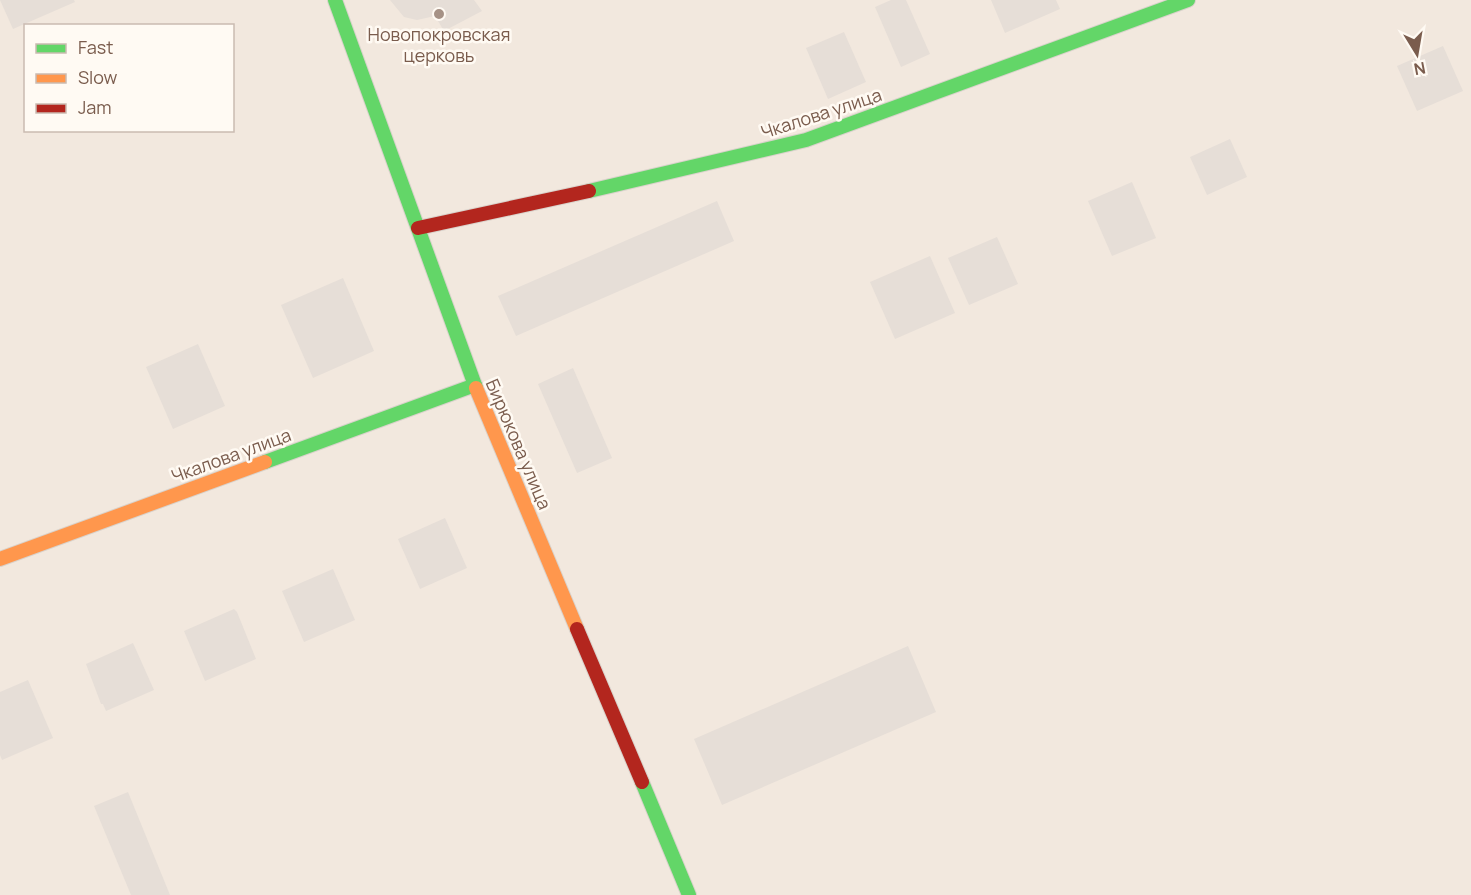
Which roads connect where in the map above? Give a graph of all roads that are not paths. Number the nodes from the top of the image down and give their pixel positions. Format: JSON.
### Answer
{"nodes":[{"id":1,"x":336,"y":0,"type":"edge"},
{"id":2,"x":1188,"y":0,"type":"edge"},
{"id":3,"x":418,"y":228,"type":"junction"},
{"id":4,"x":475,"y":385,"type":"junction"},
{"id":5,"x":0,"y":559,"type":"edge"},
{"id":6,"x":689,"y":895,"type":"edge"}],
"edges":[{"from":1,"to":3,"type":"street","name":"Бирюкова улица"},
{"from":2,"to":3,"type":"street","name":"Чкалова улица"},
{"from":3,"to":4,"type":"street","name":"Бирюкова улица"},
{"from":4,"to":5,"type":"street","name":"Чкалова улица"},
{"from":4,"to":6,"type":"street","name":"Бирюкова улица"}]}
